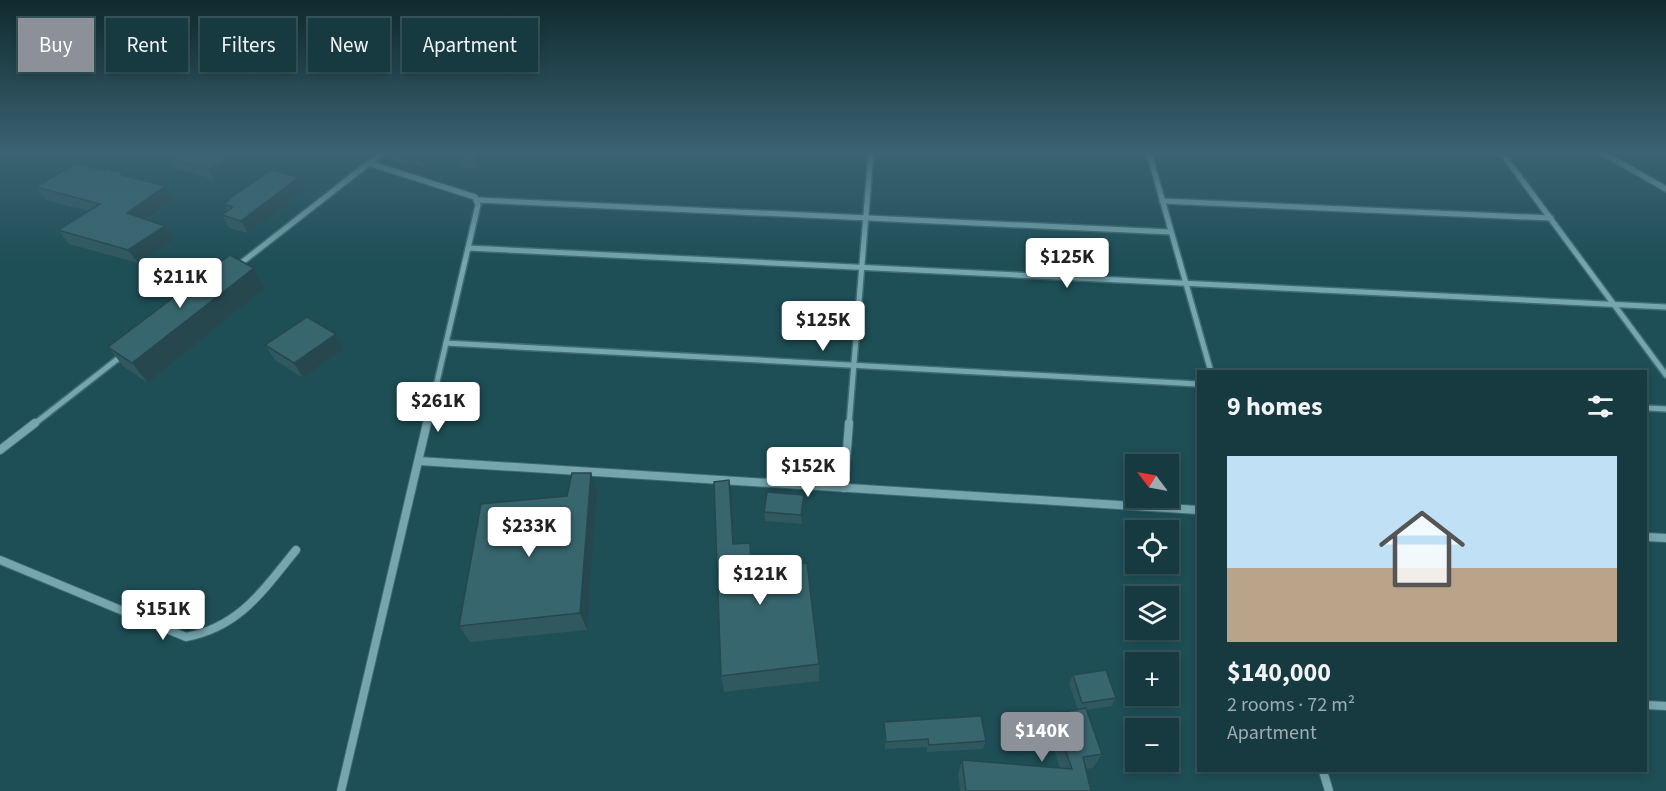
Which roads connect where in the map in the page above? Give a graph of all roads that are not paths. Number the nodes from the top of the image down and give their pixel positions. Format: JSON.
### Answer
{"nodes":[{"id":1,"x":334,"y":190,"type":"edge"},
{"id":2,"x":455,"y":190,"type":"edge"},
{"id":3,"x":868,"y":190,"type":"edge"},
{"id":4,"x":1159,"y":190,"type":"edge"},
{"id":5,"x":1530,"y":190,"type":"edge"},
{"id":6,"x":478,"y":200,"type":"junction"},
{"id":7,"x":1162,"y":201,"type":"junction"},
{"id":8,"x":866,"y":217,"type":"junction"},
{"id":9,"x":1551,"y":218,"type":"junction"},
{"id":10,"x":1171,"y":232,"type":"junction"},
{"id":11,"x":468,"y":248,"type":"junction"},
{"id":12,"x":862,"y":267,"type":"junction"},
{"id":13,"x":226,"y":274,"type":"edge"},
{"id":14,"x":1186,"y":283,"type":"junction"},
{"id":15,"x":1614,"y":304,"type":"junction"},
{"id":16,"x":1666,"y":307,"type":"edge"},
{"id":17,"x":446,"y":343,"type":"junction"},
{"id":18,"x":132,"y":347,"type":"edge"},
{"id":19,"x":855,"y":366,"type":"junction"},
{"id":20,"x":1210,"y":370,"type":"edge"},
{"id":21,"x":1666,"y":375,"type":"edge"},
{"id":22,"x":1197,"y":384,"type":"edge"},
{"id":23,"x":1647,"y":408,"type":"edge"},
{"id":24,"x":1666,"y":409,"type":"edge"},
{"id":25,"x":0,"y":450,"type":"edge"},
{"id":26,"x":419,"y":461,"type":"junction"},
{"id":27,"x":844,"y":488,"type":"junction"},
{"id":28,"x":1197,"y":510,"type":"edge"},
{"id":29,"x":1647,"y":537,"type":"edge"},
{"id":30,"x":1666,"y":538,"type":"edge"},
{"id":31,"x":296,"y":550,"type":"dead end"},
{"id":32,"x":0,"y":560,"type":"edge"},
{"id":33,"x":1647,"y":705,"type":"edge"},
{"id":34,"x":1666,"y":706,"type":"edge"},
{"id":35,"x":1323,"y":772,"type":"edge"},
{"id":36,"x":341,"y":791,"type":"edge"},
{"id":37,"x":1329,"y":791,"type":"edge"}],
"edges":[{"from":1,"to":13,"type":"street"},
{"from":2,"to":6,"type":"street"},
{"from":3,"to":8,"type":"street"},
{"from":4,"to":7,"type":"street"},
{"from":5,"to":9,"type":"street"},
{"from":6,"to":8,"type":"street"},
{"from":6,"to":11,"type":"street"},
{"from":7,"to":9,"type":"street"},
{"from":7,"to":10,"type":"street"},
{"from":8,"to":10,"type":"street"},
{"from":8,"to":12,"type":"street"},
{"from":9,"to":15,"type":"street"},
{"from":10,"to":14,"type":"street"},
{"from":11,"to":12,"type":"street"},
{"from":11,"to":17,"type":"street"},
{"from":12,"to":14,"type":"street"},
{"from":12,"to":19,"type":"street"},
{"from":14,"to":15,"type":"street"},
{"from":14,"to":20,"type":"street"},
{"from":15,"to":16,"type":"street"},
{"from":15,"to":21,"type":"street"},
{"from":17,"to":19,"type":"street"},
{"from":17,"to":26,"type":"street"},
{"from":18,"to":25,"type":"street"},
{"from":19,"to":22,"type":"street"},
{"from":19,"to":27,"type":"street"},
{"from":23,"to":24,"type":"street"},
{"from":26,"to":27,"type":"street"},
{"from":26,"to":36,"type":"street"},
{"from":27,"to":28,"type":"street"},
{"from":29,"to":30,"type":"street"},
{"from":31,"to":32,"type":"street"},
{"from":33,"to":34,"type":"street"},
{"from":35,"to":37,"type":"street"}]}
